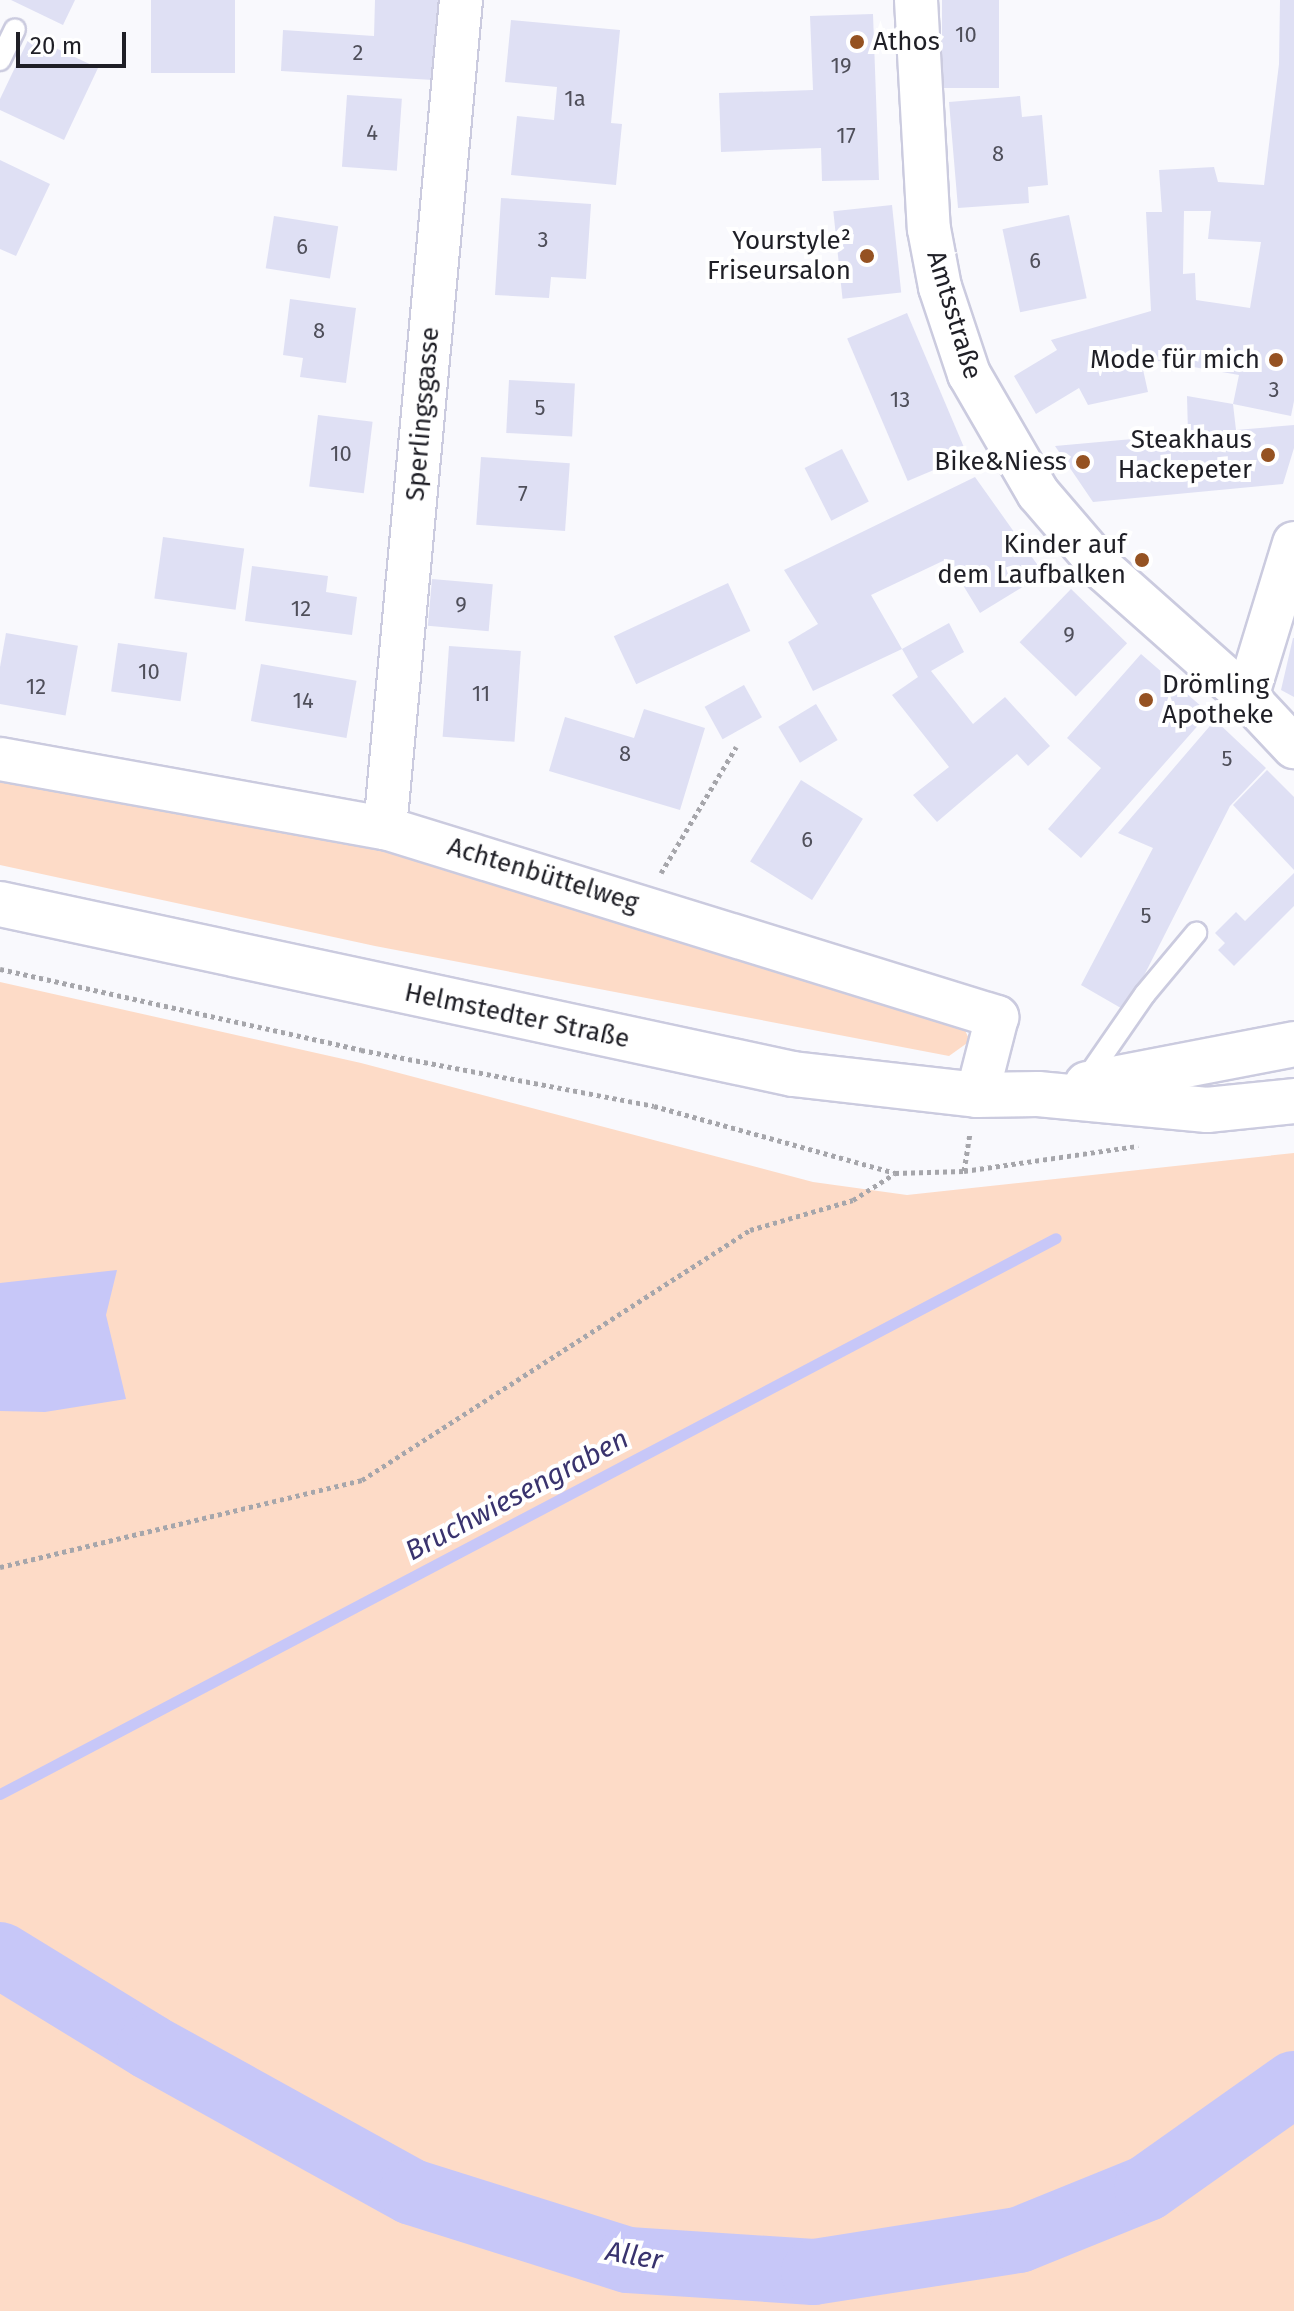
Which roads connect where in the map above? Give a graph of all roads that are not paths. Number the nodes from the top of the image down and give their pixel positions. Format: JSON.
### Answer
{"nodes":[{"id":1,"x":461,"y":0,"type":"edge"},
{"id":2,"x":916,"y":0,"type":"edge"},
{"id":3,"x":15,"y":29,"type":"dead end"},
{"id":4,"x":0,"y":60,"type":"edge"},
{"id":5,"x":1294,"y":543,"type":"edge"},
{"id":6,"x":1247,"y":697,"type":"junction"},
{"id":7,"x":1294,"y":747,"type":"edge"},
{"id":8,"x":0,"y":759,"type":"edge"},
{"id":9,"x":385,"y":828,"type":"junction"},
{"id":10,"x":0,"y":904,"type":"edge"},
{"id":11,"x":1196,"y":933,"type":"dead end"},
{"id":12,"x":1294,"y":1044,"type":"edge"},
{"id":13,"x":1082,"y":1085,"type":"junction"},
{"id":14,"x":1038,"y":1094,"type":"junction"},
{"id":15,"x":977,"y":1095,"type":"junction"},
{"id":16,"x":1294,"y":1101,"type":"edge"}],
"edges":[{"from":1,"to":9,"type":"street","name":"Sperlingsgasse"},
{"from":2,"to":6,"type":"street","name":"Amtsstraße"},
{"from":3,"to":4,"type":"lane"},
{"from":5,"to":6,"type":"street"},
{"from":6,"to":7,"type":"street","name":"Amtsstraße"},
{"from":8,"to":9,"type":"street","name":"Achtenbüttelweg"},
{"from":9,"to":15,"type":"street","name":"Achtenbüttelweg"},
{"from":10,"to":15,"type":"main road","name":"Helmstedter Straße"},
{"from":11,"to":13,"type":"lane"},
{"from":12,"to":13,"type":"main road","name":"Helmstedter Straße"},
{"from":13,"to":14,"type":"main road","name":"Helmstedter Straße"},
{"from":14,"to":15,"type":"main road","name":"Helmstedter Straße"},
{"from":14,"to":16,"type":"main road","name":"Helmstedter Straße"}]}
